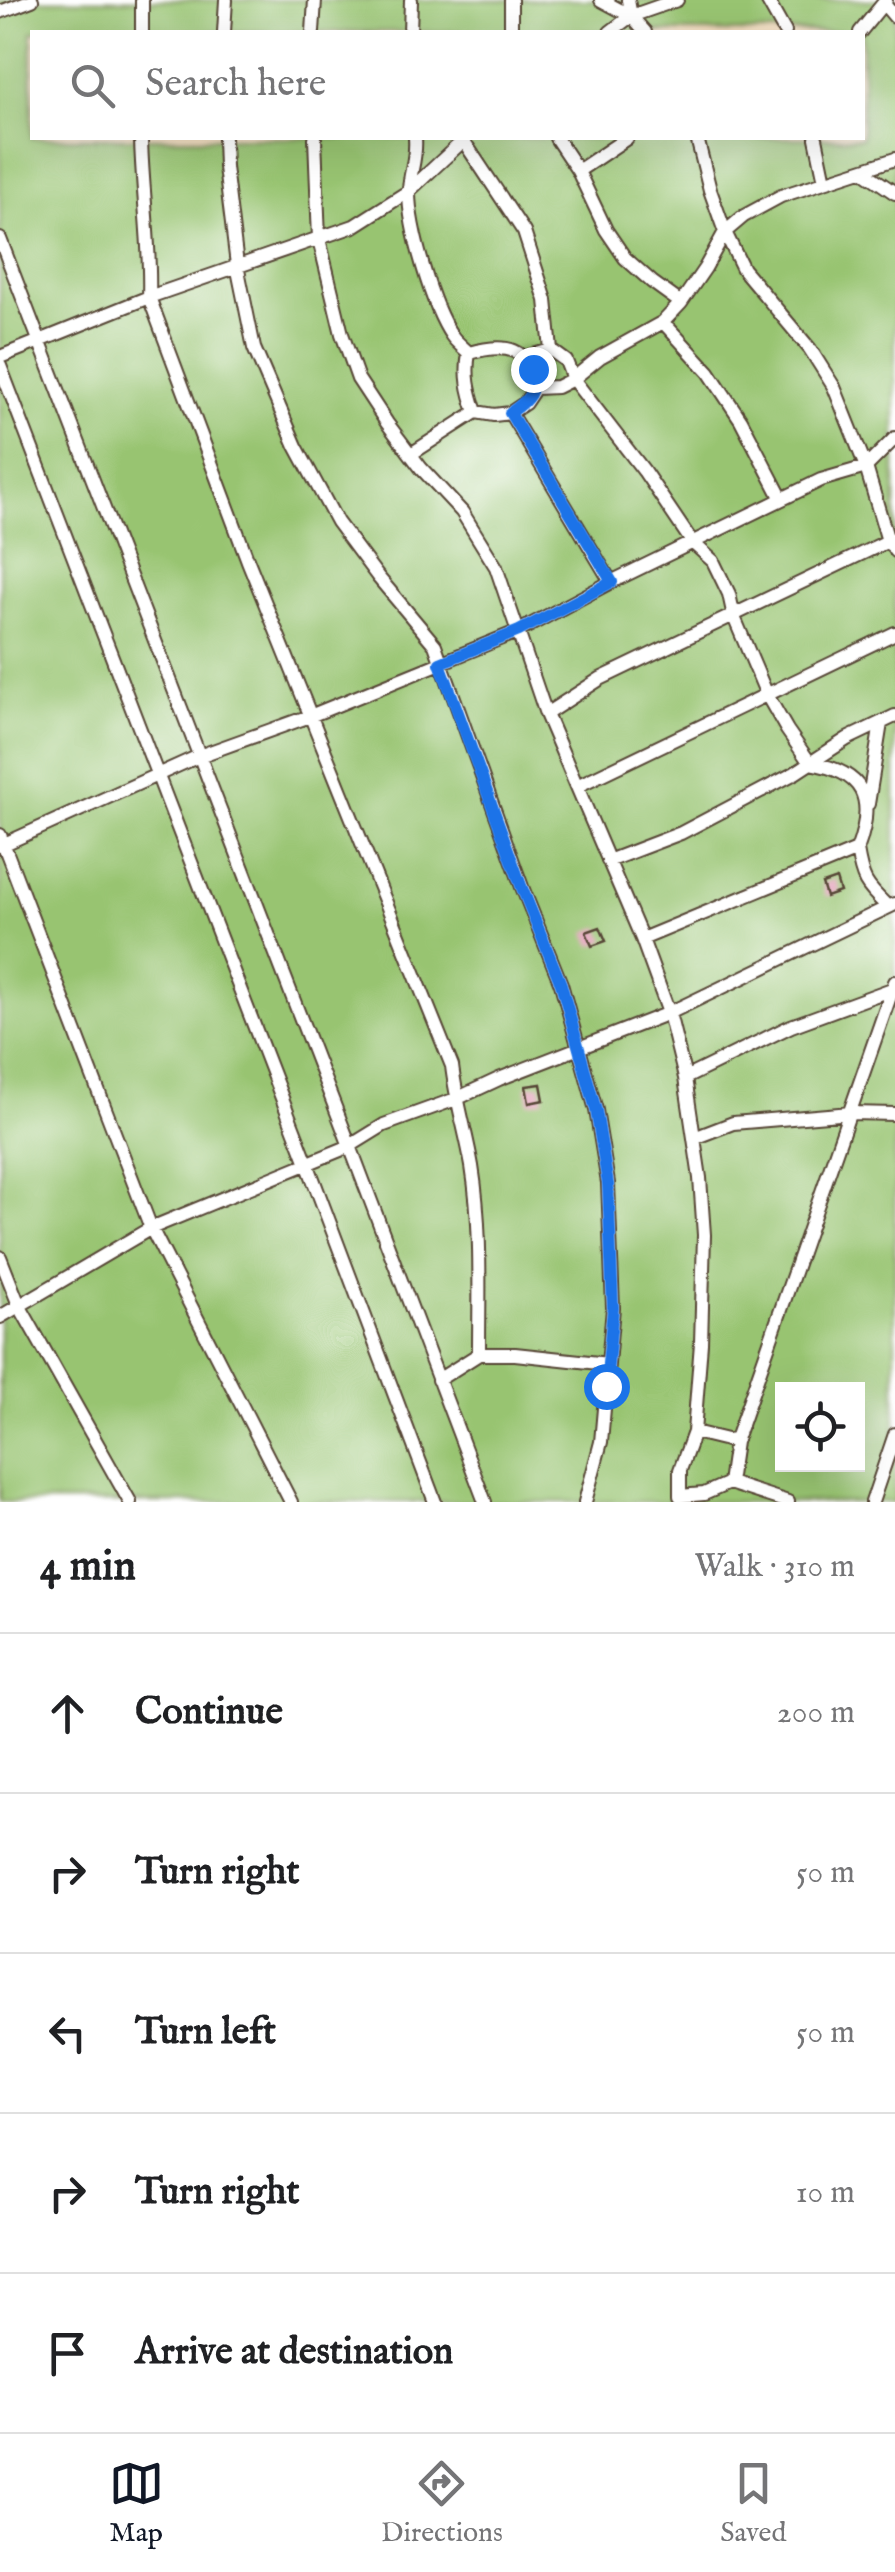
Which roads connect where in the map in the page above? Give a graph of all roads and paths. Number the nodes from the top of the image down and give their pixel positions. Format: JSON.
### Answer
{"nodes":[{"id":1,"x":32,"y":0,"type":"edge"},
{"id":2,"x":142,"y":0,"type":"edge"},
{"id":3,"x":226,"y":0,"type":"edge"},
{"id":4,"x":315,"y":0,"type":"edge"},
{"id":5,"x":411,"y":0,"type":"edge"},
{"id":6,"x":511,"y":0,"type":"edge"},
{"id":7,"x":601,"y":0,"type":"edge"},
{"id":8,"x":628,"y":0,"type":"edge"},
{"id":9,"x":677,"y":0,"type":"edge"},
{"id":10,"x":767,"y":0,"type":"edge"},
{"id":11,"x":885,"y":2,"type":"edge"},
{"id":12,"x":0,"y":12,"type":"edge"},
{"id":13,"x":631,"y":16,"type":"junction"},
{"id":14,"x":895,"y":17,"type":"edge"},
{"id":15,"x":142,"y":30,"type":"edge"},
{"id":16,"x":224,"y":30,"type":"edge"},
{"id":17,"x":313,"y":30,"type":"edge"},
{"id":18,"x":410,"y":30,"type":"edge"},
{"id":19,"x":511,"y":30,"type":"edge"},
{"id":20,"x":613,"y":30,"type":"edge"},
{"id":21,"x":642,"y":30,"type":"edge"},
{"id":22,"x":784,"y":30,"type":"edge"},
{"id":23,"x":862,"y":30,"type":"edge"},
{"id":24,"x":141,"y":140,"type":"edge"},
{"id":25,"x":224,"y":140,"type":"edge"},
{"id":26,"x":314,"y":140,"type":"edge"},
{"id":27,"x":415,"y":140,"type":"edge"},
{"id":28,"x":463,"y":140,"type":"edge"},
{"id":29,"x":465,"y":140,"type":"edge"},
{"id":30,"x":557,"y":140,"type":"edge"},
{"id":31,"x":623,"y":140,"type":"edge"},
{"id":32,"x":698,"y":140,"type":"edge"},
{"id":33,"x":816,"y":140,"type":"edge"},
{"id":34,"x":895,"y":159,"type":"edge"},
{"id":35,"x":862,"y":171,"type":"junction"},
{"id":36,"x":578,"y":172,"type":"junction"},
{"id":37,"x":825,"y":181,"type":"junction"},
{"id":38,"x":409,"y":191,"type":"junction"},
{"id":39,"x":895,"y":193,"type":"edge"},
{"id":40,"x":724,"y":232,"type":"junction"},
{"id":41,"x":0,"y":239,"type":"edge"},
{"id":42,"x":319,"y":239,"type":"junction"},
{"id":43,"x":237,"y":266,"type":"junction"},
{"id":44,"x":149,"y":297,"type":"junction"},
{"id":45,"x":681,"y":303,"type":"junction"},
{"id":46,"x":663,"y":322,"type":"junction"},
{"id":47,"x":38,"y":340,"type":"junction"},
{"id":48,"x":551,"y":350,"type":"junction"},
{"id":49,"x":469,"y":353,"type":"junction"},
{"id":50,"x":0,"y":357,"type":"edge"},
{"id":51,"x":526,"y":357,"type":"junction"},
{"id":52,"x":0,"y":366,"type":"edge"},
{"id":53,"x":573,"y":379,"type":"junction"},
{"id":54,"x":535,"y":388,"type":"junction"},
{"id":55,"x":476,"y":412,"type":"junction"},
{"id":56,"x":510,"y":413,"type":"junction"},
{"id":57,"x":894,"y":444,"type":"edge"},
{"id":58,"x":411,"y":454,"type":"junction"},
{"id":59,"x":866,"y":468,"type":"junction"},
{"id":60,"x":782,"y":499,"type":"junction"},
{"id":61,"x":692,"y":542,"type":"junction"},
{"id":62,"x":891,"y":546,"type":"edge"},
{"id":63,"x":612,"y":582,"type":"junction"},
{"id":64,"x":734,"y":617,"type":"junction"},
{"id":65,"x":519,"y":631,"type":"junction"},
{"id":66,"x":895,"y":633,"type":"edge"},
{"id":67,"x":440,"y":663,"type":"junction"},
{"id":68,"x":767,"y":696,"type":"junction"},
{"id":69,"x":546,"y":714,"type":"junction"},
{"id":70,"x":310,"y":716,"type":"junction"},
{"id":71,"x":895,"y":716,"type":"edge"},
{"id":72,"x":881,"y":722,"type":"junction"},
{"id":73,"x":200,"y":756,"type":"junction"},
{"id":74,"x":810,"y":763,"type":"junction"},
{"id":75,"x":156,"y":776,"type":"junction"},
{"id":76,"x":578,"y":786,"type":"junction"},
{"id":77,"x":868,"y":804,"type":"junction"},
{"id":78,"x":1,"y":842,"type":"edge"},
{"id":79,"x":857,"y":850,"type":"junction"},
{"id":80,"x":608,"y":861,"type":"junction"},
{"id":81,"x":891,"y":905,"type":"edge"},
{"id":82,"x":642,"y":940,"type":"junction"},
{"id":83,"x":894,"y":986,"type":"edge"},
{"id":84,"x":669,"y":1013,"type":"junction"},
{"id":85,"x":579,"y":1049,"type":"junction"},
{"id":86,"x":685,"y":1078,"type":"junction"},
{"id":87,"x":456,"y":1099,"type":"junction"},
{"id":88,"x":851,"y":1112,"type":"junction"},
{"id":89,"x":895,"y":1114,"type":"edge"},
{"id":90,"x":694,"y":1138,"type":"junction"},
{"id":91,"x":350,"y":1146,"type":"junction"},
{"id":92,"x":307,"y":1163,"type":"junction"},
{"id":93,"x":150,"y":1228,"type":"junction"},
{"id":94,"x":0,"y":1257,"type":"edge"},
{"id":95,"x":20,"y":1305,"type":"junction"},
{"id":96,"x":0,"y":1317,"type":"edge"},
{"id":97,"x":479,"y":1354,"type":"junction"},
{"id":98,"x":608,"y":1364,"type":"junction"},
{"id":99,"x":438,"y":1380,"type":"junction"},
{"id":100,"x":694,"y":1432,"type":"junction"},
{"id":101,"x":895,"y":1434,"type":"edge"},
{"id":102,"x":735,"y":1442,"type":"junction"},
{"id":103,"x":729,"y":1483,"type":"junction"},
{"id":104,"x":679,"y":1499,"type":"edge"},
{"id":105,"x":130,"y":1502,"type":"edge"},
{"id":106,"x":291,"y":1502,"type":"edge"},
{"id":107,"x":436,"y":1502,"type":"edge"},
{"id":108,"x":485,"y":1502,"type":"edge"},
{"id":109,"x":584,"y":1502,"type":"edge"},
{"id":110,"x":788,"y":1502,"type":"edge"},
{"id":111,"x":872,"y":1502,"type":"edge"}],
"edges":[{"from":1,"to":12,"type":"lane"},
{"from":2,"to":15,"type":"lane"},
{"from":3,"to":16,"type":"lane"},
{"from":4,"to":17,"type":"lane"},
{"from":5,"to":18,"type":"lane"},
{"from":6,"to":19,"type":"lane"},
{"from":7,"to":13,"type":"lane"},
{"from":8,"to":13,"type":"lane"},
{"from":9,"to":13,"type":"lane"},
{"from":10,"to":22,"type":"lane"},
{"from":11,"to":14,"type":"lane"},
{"from":11,"to":23,"type":"lane"},
{"from":13,"to":20,"type":"lane"},
{"from":13,"to":21,"type":"lane"},
{"from":24,"to":44,"type":"lane"},
{"from":25,"to":43,"type":"lane"},
{"from":26,"to":42,"type":"lane"},
{"from":27,"to":38,"type":"lane"},
{"from":28,"to":38,"type":"lane"},
{"from":29,"to":48,"type":"lane"},
{"from":30,"to":36,"type":"lane"},
{"from":31,"to":36,"type":"lane"},
{"from":32,"to":40,"type":"lane"},
{"from":33,"to":37,"type":"lane"},
{"from":34,"to":35,"type":"lane"},
{"from":35,"to":37,"type":"lane"},
{"from":35,"to":39,"type":"lane"},
{"from":36,"to":45,"type":"lane"},
{"from":37,"to":40,"type":"lane"},
{"from":38,"to":42,"type":"lane"},
{"from":38,"to":49,"type":"lane"},
{"from":40,"to":45,"type":"lane"},
{"from":40,"to":59,"type":"lane"},
{"from":41,"to":47,"type":"lane"},
{"from":42,"to":43,"type":"lane"},
{"from":42,"to":58,"type":"lane"},
{"from":43,"to":44,"type":"lane"},
{"from":43,"to":67,"type":"lane"},
{"from":44,"to":47,"type":"lane"},
{"from":44,"to":70,"type":"lane"},
{"from":45,"to":46,"type":"lane"},
{"from":46,"to":53,"type":"lane"},
{"from":46,"to":60,"type":"lane"},
{"from":47,"to":50,"type":"lane"},
{"from":47,"to":73,"type":"lane"},
{"from":48,"to":51,"type":"lane"},
{"from":48,"to":53,"type":"lane"},
{"from":49,"to":51,"type":"lane"},
{"from":49,"to":55,"type":"lane"},
{"from":51,"to":54,"type":"lane"},
{"from":52,"to":75,"type":"lane"},
{"from":53,"to":54,"type":"lane"},
{"from":53,"to":61,"type":"lane"},
{"from":54,"to":56,"type":"lane"},
{"from":55,"to":56,"type":"lane"},
{"from":55,"to":58,"type":"lane"},
{"from":56,"to":63,"type":"lane"},
{"from":57,"to":59,"type":"lane"},
{"from":58,"to":65,"type":"lane"},
{"from":59,"to":60,"type":"lane"},
{"from":59,"to":62,"type":"lane"},
{"from":60,"to":61,"type":"lane"},
{"from":61,"to":63,"type":"lane"},
{"from":61,"to":64,"type":"lane"},
{"from":62,"to":64,"type":"lane"},
{"from":63,"to":65,"type":"lane"},
{"from":64,"to":68,"type":"lane"},
{"from":64,"to":69,"type":"lane"},
{"from":65,"to":67,"type":"lane"},
{"from":65,"to":69,"type":"lane"},
{"from":66,"to":68,"type":"lane"},
{"from":67,"to":70,"type":"lane"},
{"from":67,"to":85,"type":"lane"},
{"from":68,"to":74,"type":"lane"},
{"from":68,"to":76,"type":"lane"},
{"from":69,"to":76,"type":"lane"},
{"from":70,"to":73,"type":"lane"},
{"from":70,"to":87,"type":"lane"},
{"from":71,"to":72,"type":"lane"},
{"from":72,"to":74,"type":"lane"},
{"from":72,"to":77,"type":"lane"},
{"from":73,"to":75,"type":"lane"},
{"from":73,"to":91,"type":"lane"},
{"from":74,"to":77,"type":"lane"},
{"from":74,"to":80,"type":"lane"},
{"from":75,"to":78,"type":"lane"},
{"from":75,"to":92,"type":"lane"},
{"from":76,"to":80,"type":"lane"},
{"from":77,"to":79,"type":"lane"},
{"from":78,"to":93,"type":"lane"},
{"from":79,"to":81,"type":"lane"},
{"from":79,"to":82,"type":"lane"},
{"from":80,"to":82,"type":"lane"},
{"from":81,"to":84,"type":"lane"},
{"from":82,"to":84,"type":"lane"},
{"from":83,"to":86,"type":"lane"},
{"from":83,"to":88,"type":"lane"},
{"from":84,"to":85,"type":"lane"},
{"from":84,"to":86,"type":"lane"},
{"from":85,"to":87,"type":"lane"},
{"from":85,"to":98,"type":"lane"},
{"from":86,"to":90,"type":"lane"},
{"from":87,"to":91,"type":"lane"},
{"from":87,"to":97,"type":"lane"},
{"from":88,"to":89,"type":"lane"},
{"from":88,"to":90,"type":"lane"},
{"from":88,"to":102,"type":"lane"},
{"from":90,"to":100,"type":"lane"},
{"from":91,"to":92,"type":"lane"},
{"from":91,"to":99,"type":"lane"},
{"from":92,"to":93,"type":"lane"},
{"from":92,"to":107,"type":"lane"},
{"from":93,"to":95,"type":"lane"},
{"from":93,"to":106,"type":"lane"},
{"from":94,"to":95,"type":"lane"},
{"from":95,"to":96,"type":"lane"},
{"from":95,"to":105,"type":"lane"},
{"from":97,"to":98,"type":"lane"},
{"from":97,"to":99,"type":"lane"},
{"from":98,"to":109,"type":"lane"},
{"from":99,"to":108,"type":"lane"},
{"from":100,"to":102,"type":"lane"},
{"from":100,"to":104,"type":"lane"},
{"from":101,"to":111,"type":"lane"},
{"from":102,"to":103,"type":"lane"},
{"from":103,"to":104,"type":"lane"},
{"from":103,"to":110,"type":"lane"}]}
